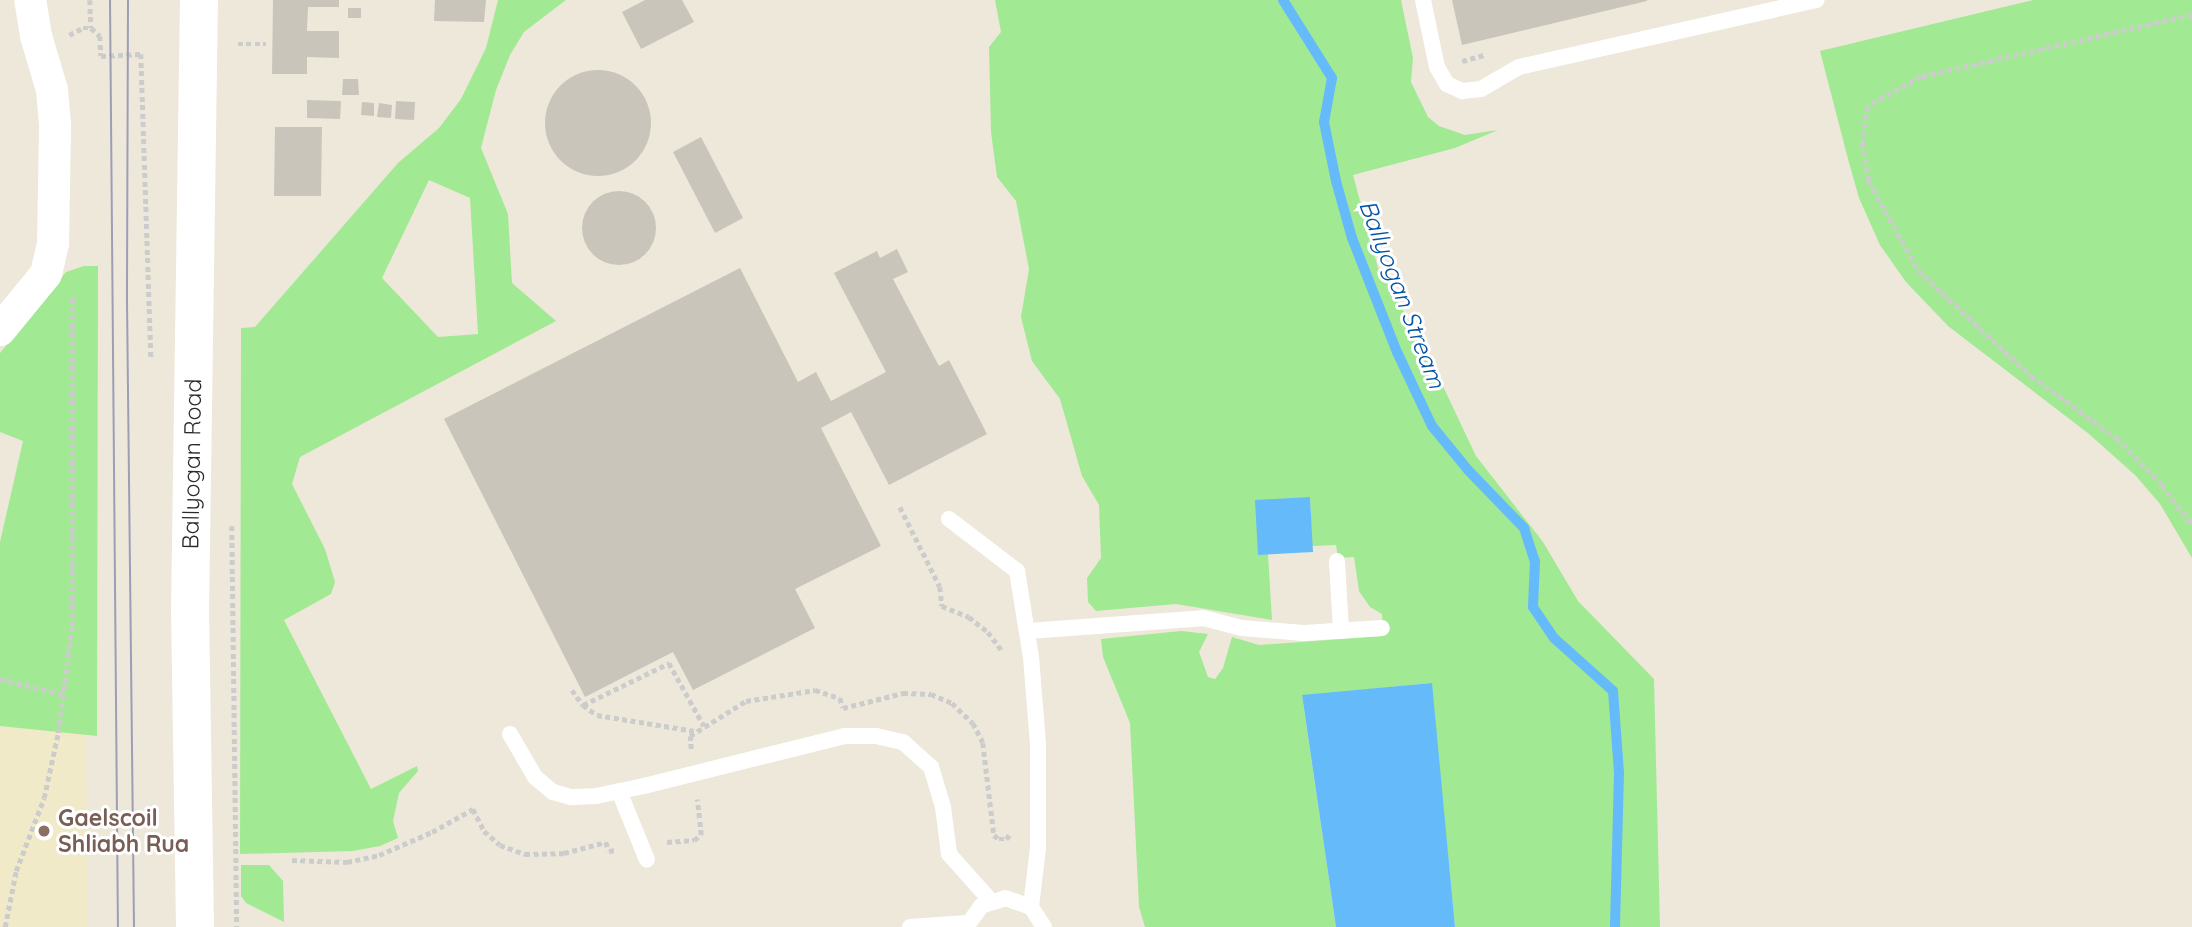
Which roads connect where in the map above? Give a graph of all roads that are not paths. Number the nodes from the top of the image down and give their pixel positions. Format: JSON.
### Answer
{"nodes":[{"id":1,"x":30,"y":0,"type":"edge"},
{"id":2,"x":199,"y":0,"type":"edge"},
{"id":3,"x":1423,"y":0,"type":"edge"},
{"id":4,"x":1816,"y":0,"type":"edge"},
{"id":5,"x":0,"y":330,"type":"edge"},
{"id":6,"x":949,"y":519,"type":"dead end"},
{"id":7,"x":1337,"y":561,"type":"dead end"},
{"id":8,"x":1382,"y":628,"type":"dead end"},
{"id":9,"x":1028,"y":631,"type":"junction"},
{"id":10,"x":1341,"y":631,"type":"junction"},
{"id":11,"x":510,"y":734,"type":"dead end"},
{"id":12,"x":619,"y":791,"type":"junction"},
{"id":13,"x":647,"y":860,"type":"dead end"},
{"id":14,"x":991,"y":901,"type":"junction"},
{"id":15,"x":1031,"y":907,"type":"junction"},
{"id":16,"x":967,"y":925,"type":"edge"},
{"id":17,"x":195,"y":927,"type":"edge"},
{"id":18,"x":910,"y":927,"type":"edge"},
{"id":19,"x":1044,"y":927,"type":"edge"}],
"edges":[{"from":1,"to":5,"type":"street"},
{"from":2,"to":17,"type":"street","name":"Ballyogan Road"},
{"from":3,"to":4,"type":"lane"},
{"from":6,"to":9,"type":"lane"},
{"from":7,"to":10,"type":"lane"},
{"from":8,"to":10,"type":"lane"},
{"from":9,"to":10,"type":"lane"},
{"from":9,"to":15,"type":"lane"},
{"from":11,"to":12,"type":"lane"},
{"from":12,"to":13,"type":"lane"},
{"from":12,"to":14,"type":"lane"},
{"from":14,"to":15,"type":"lane"},
{"from":14,"to":16,"type":"lane"},
{"from":15,"to":19,"type":"lane"},
{"from":16,"to":18,"type":"lane"}]}
